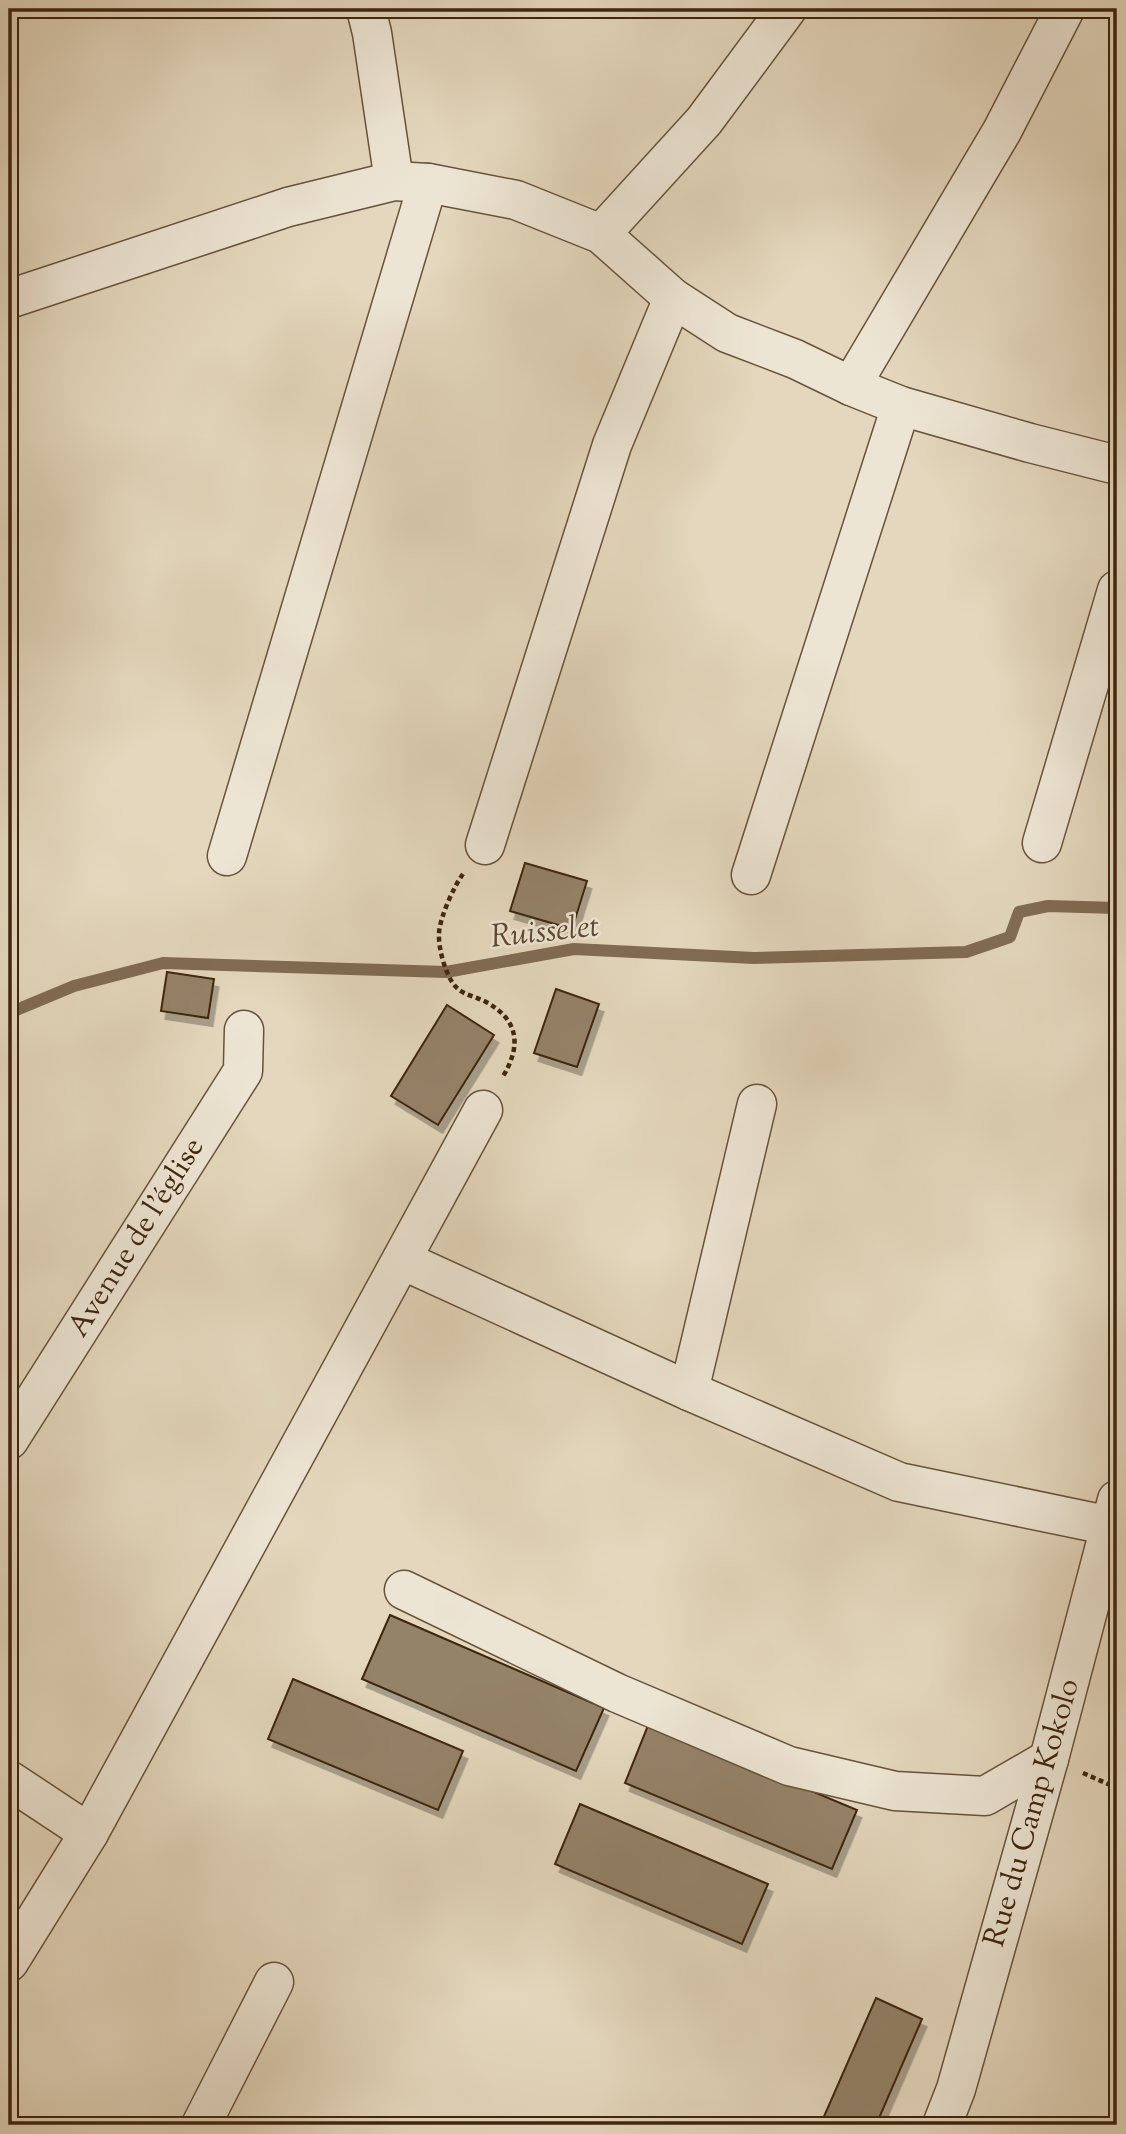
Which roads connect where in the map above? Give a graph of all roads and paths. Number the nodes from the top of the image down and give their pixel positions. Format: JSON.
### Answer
{"nodes":[{"id":1,"x":366,"y":9,"type":"edge"},
{"id":2,"x":787,"y":9,"type":"edge"},
{"id":3,"x":1065,"y":9,"type":"edge"},
{"id":4,"x":411,"y":182,"type":"junction"},
{"id":5,"x":601,"y":234,"type":"junction"},
{"id":6,"x":673,"y":298,"type":"junction"},
{"id":7,"x":9,"y":299,"type":"edge"},
{"id":8,"x":851,"y":386,"type":"junction"},
{"id":9,"x":901,"y":406,"type":"junction"},
{"id":10,"x":1115,"y":460,"type":"edge"},
{"id":11,"x":1117,"y":590,"type":"edge"},
{"id":12,"x":1042,"y":843,"type":"dead end"},
{"id":13,"x":485,"y":845,"type":"joint"},
{"id":14,"x":227,"y":856,"type":"dead end"},
{"id":15,"x":751,"y":875,"type":"dead end"},
{"id":16,"x":244,"y":1030,"type":"dead end"},
{"id":17,"x":757,"y":1104,"type":"dead end"},
{"id":18,"x":482,"y":1110,"type":"joint"},
{"id":19,"x":402,"y":1260,"type":"junction"},
{"id":20,"x":689,"y":1391,"type":"junction"},
{"id":21,"x":9,"y":1440,"type":"edge"},
{"id":22,"x":1114,"y":1513,"type":"edge"},
{"id":23,"x":404,"y":1590,"type":"dead end"},
{"id":24,"x":1049,"y":1759,"type":"junction"},
{"id":25,"x":9,"y":1780,"type":"edge"},
{"id":26,"x":89,"y":1833,"type":"junction"},
{"id":27,"x":9,"y":1962,"type":"edge"},
{"id":28,"x":274,"y":1982,"type":"dead end"},
{"id":29,"x":201,"y":2125,"type":"edge"},
{"id":30,"x":942,"y":2125,"type":"edge"}],
"edges":[{"from":1,"to":4,"type":"street"},
{"from":2,"to":5,"type":"street"},
{"from":3,"to":8,"type":"street"},
{"from":4,"to":5,"type":"street"},
{"from":4,"to":7,"type":"street"},
{"from":4,"to":14,"type":"street"},
{"from":5,"to":6,"type":"street"},
{"from":6,"to":8,"type":"street"},
{"from":6,"to":13,"type":"street"},
{"from":8,"to":9,"type":"street"},
{"from":9,"to":10,"type":"street"},
{"from":9,"to":15,"type":"street"},
{"from":11,"to":12,"type":"street"},
{"from":13,"to":18,"type":"path"},
{"from":16,"to":21,"type":"street","name":"Avenue de l'église"},
{"from":17,"to":20,"type":"street"},
{"from":18,"to":19,"type":"street"},
{"from":19,"to":20,"type":"street"},
{"from":19,"to":26,"type":"street"},
{"from":20,"to":22,"type":"street"},
{"from":22,"to":24,"type":"street","name":"Rue du Camp Kokolo"},
{"from":23,"to":24,"type":"street"},
{"from":24,"to":30,"type":"street","name":"Rue du Camp Kokolo"},
{"from":25,"to":26,"type":"street"},
{"from":26,"to":27,"type":"street"},
{"from":28,"to":29,"type":"street"}]}
